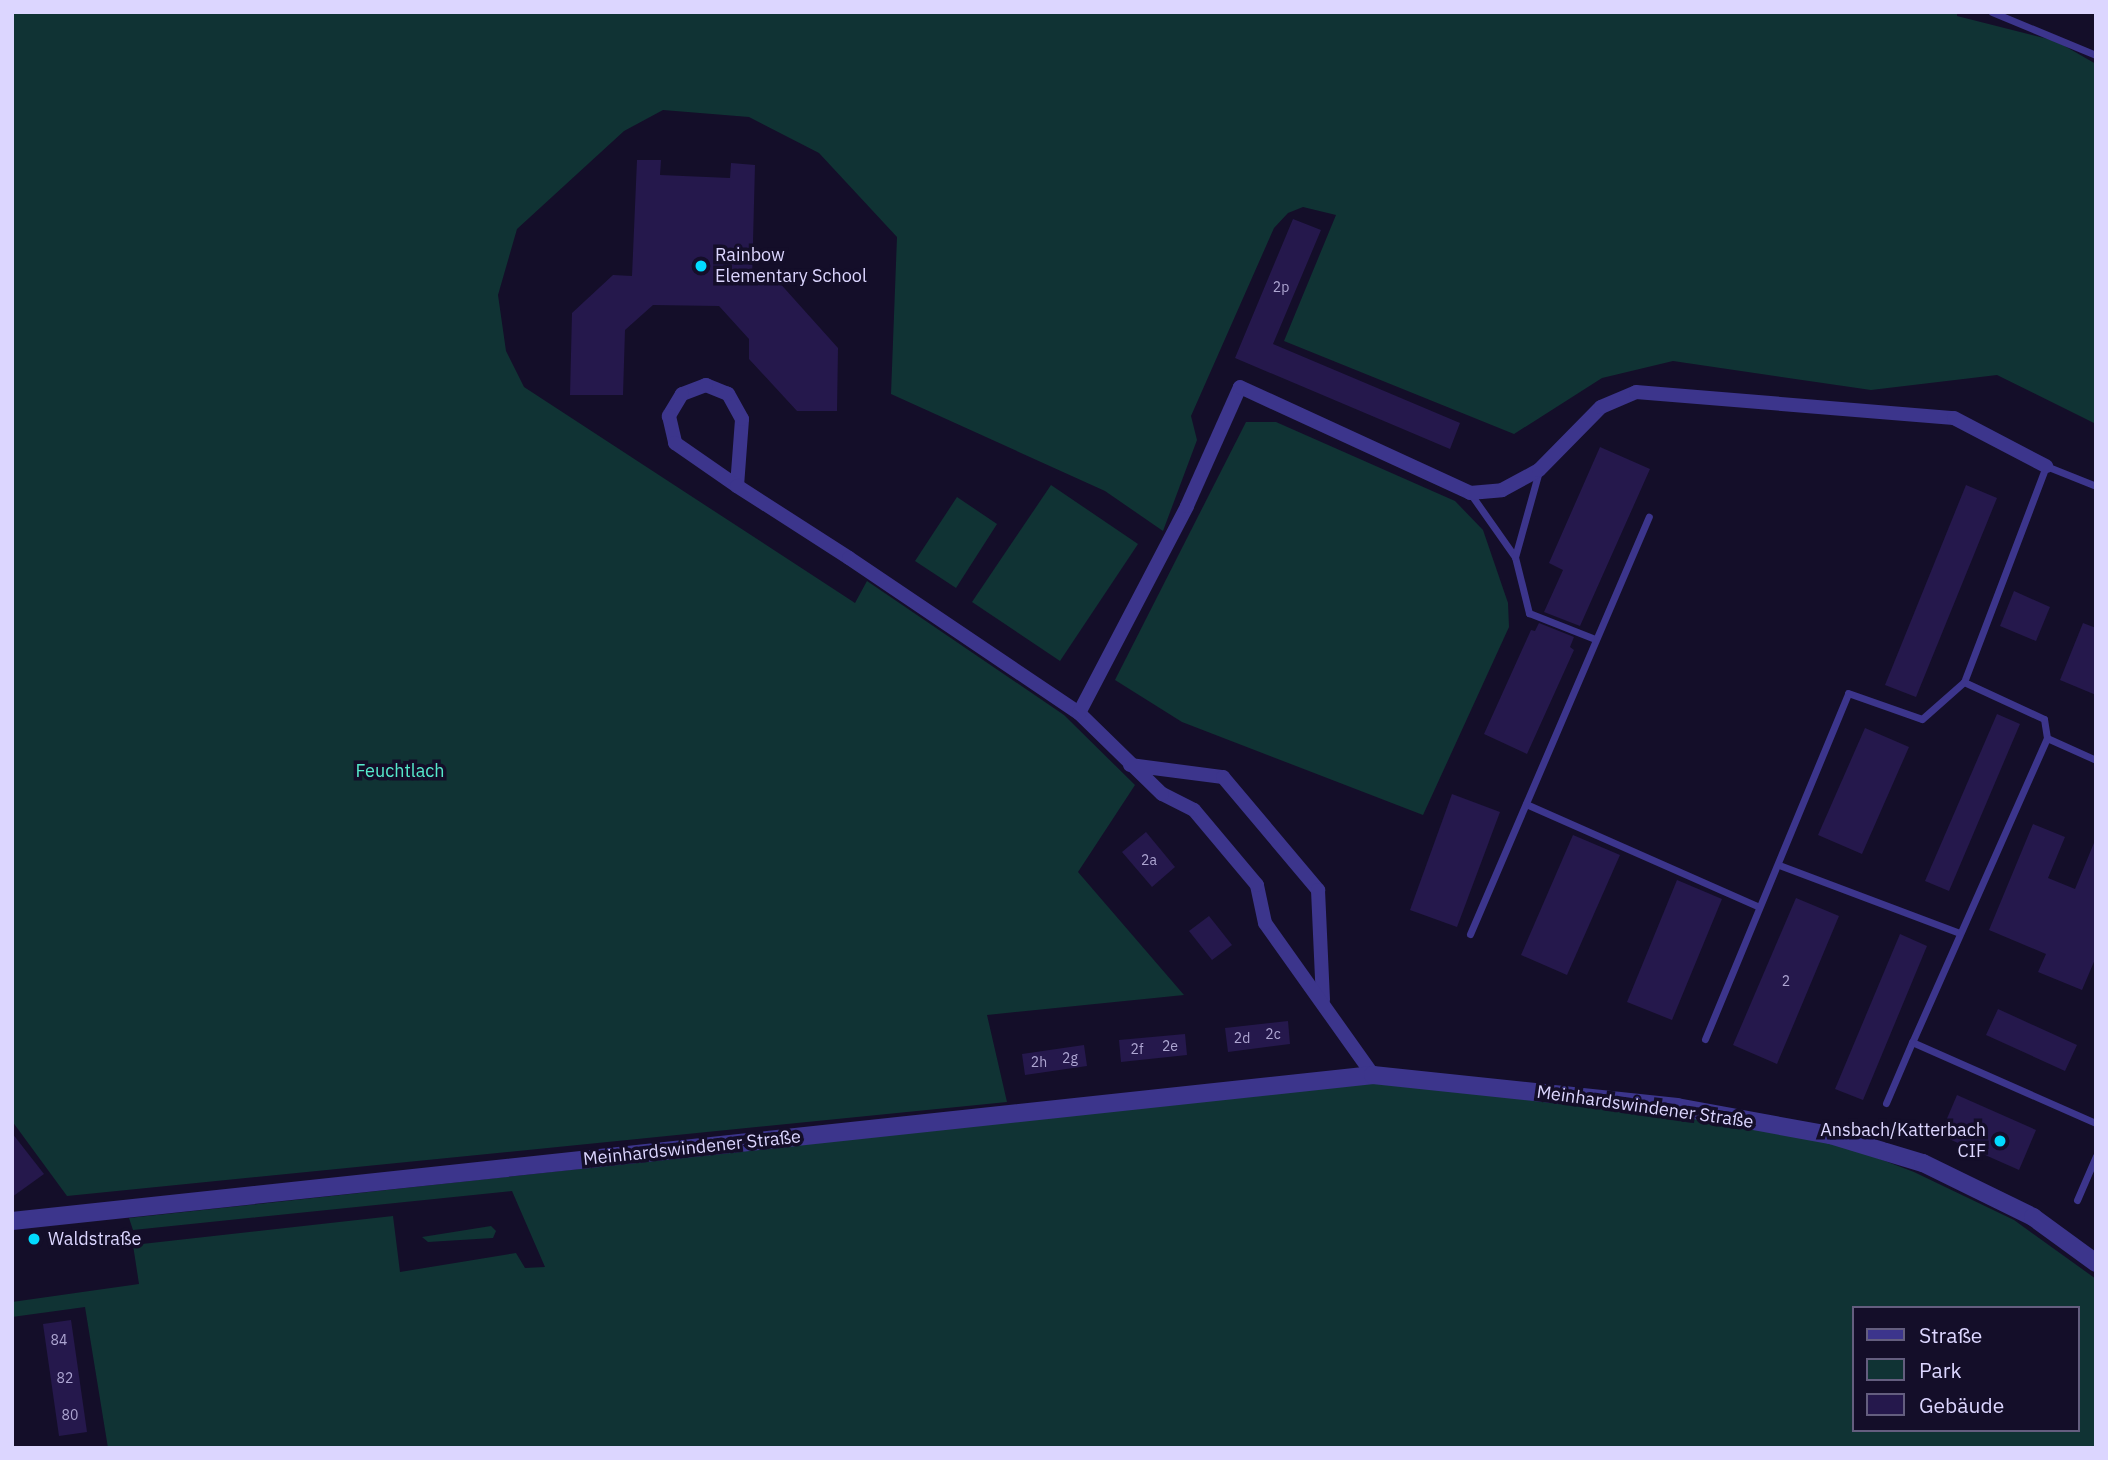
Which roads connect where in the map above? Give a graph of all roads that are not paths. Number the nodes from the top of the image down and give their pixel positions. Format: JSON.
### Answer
{"nodes":[{"id":1,"x":1992,"y":12,"type":"edge"},
{"id":2,"x":2096,"y":55,"type":"edge"},
{"id":3,"x":2046,"y":466,"type":"junction"},
{"id":4,"x":1539,"y":470,"type":"junction"},
{"id":5,"x":737,"y":486,"type":"junction"},
{"id":6,"x":2096,"y":486,"type":"edge"},
{"id":7,"x":1470,"y":493,"type":"junction"},
{"id":8,"x":1649,"y":517,"type":"dead end"},
{"id":9,"x":1515,"y":557,"type":"junction"},
{"id":10,"x":1595,"y":639,"type":"junction"},
{"id":11,"x":1964,"y":682,"type":"junction"},
{"id":12,"x":1079,"y":713,"type":"junction"},
{"id":13,"x":2047,"y":738,"type":"junction"},
{"id":14,"x":2096,"y":760,"type":"edge"},
{"id":15,"x":1129,"y":765,"type":"junction"},
{"id":16,"x":1526,"y":804,"type":"junction"},
{"id":17,"x":1779,"y":865,"type":"junction"},
{"id":18,"x":1757,"y":906,"type":"junction"},
{"id":19,"x":1961,"y":933,"type":"junction"},
{"id":20,"x":1471,"y":934,"type":"dead end"},
{"id":21,"x":1324,"y":1002,"type":"junction"},
{"id":22,"x":1705,"y":1039,"type":"dead end"},
{"id":23,"x":1912,"y":1042,"type":"junction"},
{"id":24,"x":1373,"y":1075,"type":"junction"},
{"id":25,"x":1886,"y":1103,"type":"dead end"},
{"id":26,"x":2096,"y":1123,"type":"edge"},
{"id":27,"x":2096,"y":1156,"type":"edge"},
{"id":28,"x":2077,"y":1200,"type":"dead end"},
{"id":29,"x":12,"y":1221,"type":"edge"},
{"id":30,"x":2096,"y":1263,"type":"edge"}],
"edges":[{"from":1,"to":2,"type":"lane"},
{"from":3,"to":4,"type":"street"},
{"from":3,"to":6,"type":"lane"},
{"from":3,"to":11,"type":"lane"},
{"from":4,"to":7,"type":"street"},
{"from":4,"to":9,"type":"lane"},
{"from":5,"to":5,"type":"street"},
{"from":5,"to":12,"type":"street"},
{"from":7,"to":9,"type":"lane"},
{"from":7,"to":12,"type":"street"},
{"from":8,"to":10,"type":"lane"},
{"from":9,"to":10,"type":"lane"},
{"from":10,"to":16,"type":"lane"},
{"from":11,"to":13,"type":"lane"},
{"from":11,"to":17,"type":"lane"},
{"from":12,"to":15,"type":"street"},
{"from":13,"to":14,"type":"lane"},
{"from":13,"to":19,"type":"lane"},
{"from":15,"to":21,"type":"street"},
{"from":15,"to":21,"type":"street"},
{"from":16,"to":18,"type":"lane"},
{"from":16,"to":20,"type":"lane"},
{"from":17,"to":18,"type":"lane"},
{"from":17,"to":19,"type":"lane"},
{"from":18,"to":22,"type":"lane"},
{"from":19,"to":23,"type":"lane"},
{"from":21,"to":24,"type":"street"},
{"from":23,"to":25,"type":"lane"},
{"from":23,"to":26,"type":"lane"},
{"from":24,"to":29,"type":"street","name":"Meinhardswindener Straße"},
{"from":24,"to":30,"type":"street","name":"Meinhardswindener Straße"},
{"from":27,"to":28,"type":"lane"}]}
